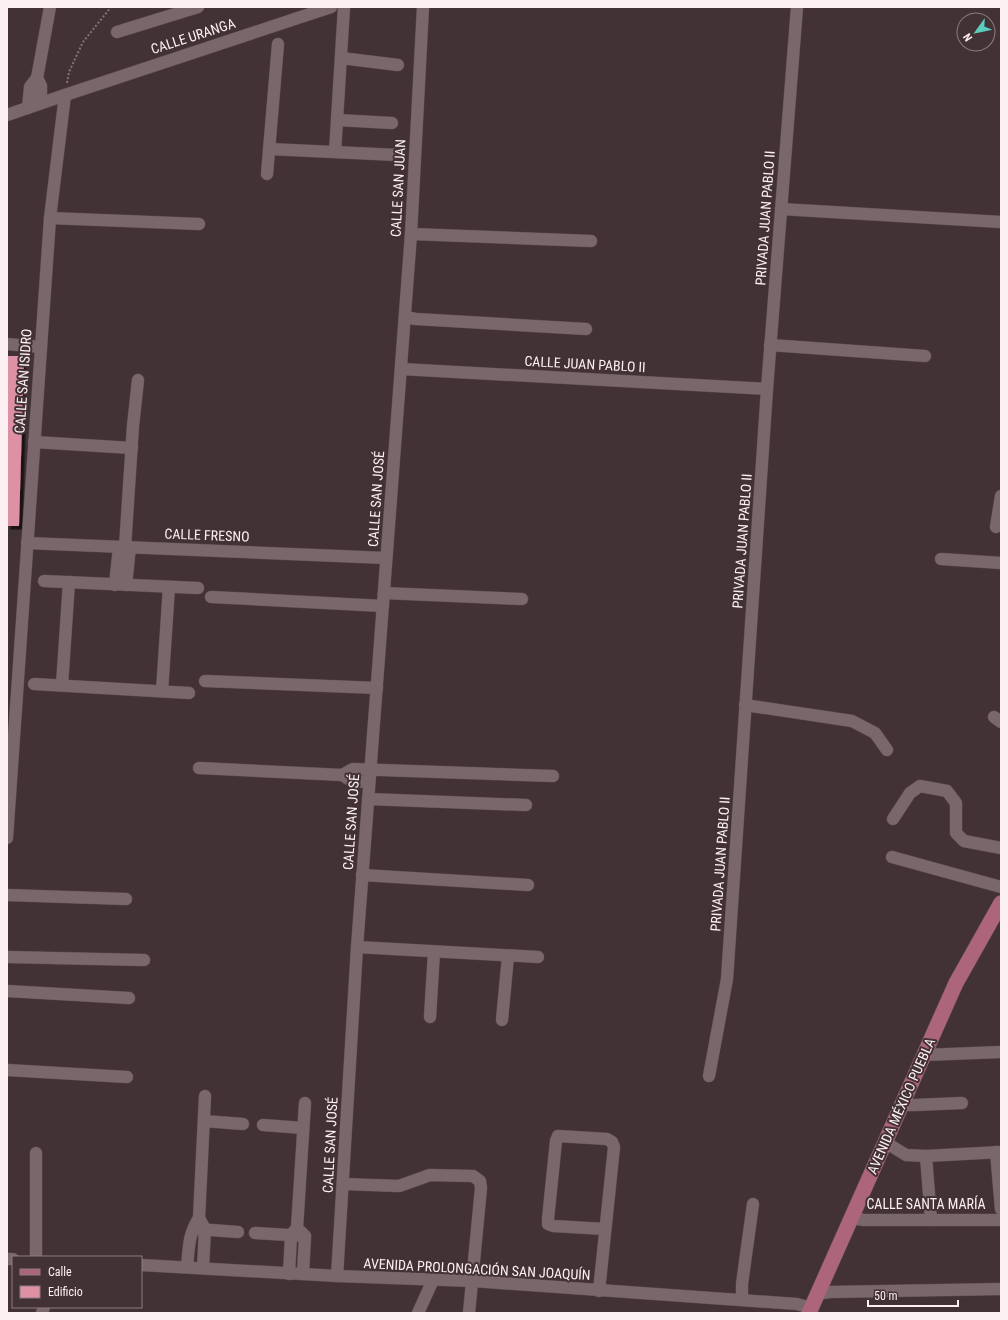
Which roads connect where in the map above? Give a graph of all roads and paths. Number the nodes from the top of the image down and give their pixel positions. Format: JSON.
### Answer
{"nodes":[{"id":1,"x":50,"y":7,"type":"edge"},
{"id":2,"x":111,"y":7,"type":"edge"},
{"id":3,"x":198,"y":7,"type":"edge"},
{"id":4,"x":331,"y":7,"type":"edge"},
{"id":5,"x":344,"y":7,"type":"edge"},
{"id":6,"x":423,"y":7,"type":"edge"},
{"id":7,"x":797,"y":7,"type":"edge"},
{"id":8,"x":294,"y":13,"type":"edge"},
{"id":9,"x":118,"y":32,"type":"dead end"},
{"id":10,"x":278,"y":44,"type":"dead end"},
{"id":11,"x":341,"y":58,"type":"junction"},
{"id":12,"x":398,"y":65,"type":"dead end"},
{"id":13,"x":37,"y":78,"type":"junction"},
{"id":14,"x":65,"y":95,"type":"junction"},
{"id":15,"x":40,"y":103,"type":"junction"},
{"id":16,"x":28,"y":108,"type":"junction"},
{"id":17,"x":7,"y":115,"type":"edge"},
{"id":18,"x":337,"y":120,"type":"junction"},
{"id":19,"x":392,"y":123,"type":"dead end"},
{"id":20,"x":269,"y":149,"type":"junction"},
{"id":21,"x":335,"y":152,"type":"junction"},
{"id":22,"x":397,"y":155,"type":"dead end"},
{"id":23,"x":267,"y":174,"type":"dead end"},
{"id":24,"x":781,"y":209,"type":"junction"},
{"id":25,"x":50,"y":218,"type":"junction"},
{"id":26,"x":1001,"y":222,"type":"edge"},
{"id":27,"x":199,"y":224,"type":"dead end"},
{"id":28,"x":411,"y":234,"type":"junction"},
{"id":29,"x":591,"y":242,"type":"dead end"},
{"id":30,"x":405,"y":317,"type":"junction"},
{"id":31,"x":586,"y":329,"type":"dead end"},
{"id":32,"x":7,"y":344,"type":"edge"},
{"id":33,"x":770,"y":345,"type":"junction"},
{"id":34,"x":41,"y":347,"type":"junction"},
{"id":35,"x":925,"y":356,"type":"dead end"},
{"id":36,"x":401,"y":369,"type":"junction"},
{"id":37,"x":138,"y":380,"type":"dead end"},
{"id":38,"x":767,"y":389,"type":"junction"},
{"id":39,"x":34,"y":442,"type":"junction"},
{"id":40,"x":132,"y":448,"type":"junction"},
{"id":41,"x":1001,"y":496,"type":"edge"},
{"id":42,"x":996,"y":526,"type":"dead end"},
{"id":43,"x":27,"y":543,"type":"junction"},
{"id":44,"x":124,"y":547,"type":"junction"},
{"id":45,"x":386,"y":558,"type":"junction"},
{"id":46,"x":941,"y":559,"type":"dead end"},
{"id":47,"x":1001,"y":563,"type":"edge"},
{"id":48,"x":44,"y":581,"type":"dead end"},
{"id":49,"x":69,"y":582,"type":"junction"},
{"id":50,"x":120,"y":585,"type":"junction"},
{"id":51,"x":169,"y":587,"type":"junction"},
{"id":52,"x":198,"y":588,"type":"dead end"},
{"id":53,"x":211,"y":597,"type":"dead end"},
{"id":54,"x":522,"y":599,"type":"dead end"},
{"id":55,"x":383,"y":600,"type":"junction"},
{"id":56,"x":205,"y":681,"type":"dead end"},
{"id":57,"x":34,"y":684,"type":"dead end"},
{"id":58,"x":62,"y":685,"type":"junction"},
{"id":59,"x":377,"y":688,"type":"junction"},
{"id":60,"x":162,"y":691,"type":"junction"},
{"id":61,"x":189,"y":693,"type":"dead end"},
{"id":62,"x":745,"y":705,"type":"junction"},
{"id":63,"x":886,"y":750,"type":"dead end"},
{"id":64,"x":10,"y":758,"type":"edge"},
{"id":65,"x":199,"y":768,"type":"dead end"},
{"id":66,"x":370,"y":770,"type":"junction"},
{"id":67,"x":9,"y":772,"type":"edge"},
{"id":68,"x":342,"y":775,"type":"junction"},
{"id":69,"x":553,"y":776,"type":"dead end"},
{"id":70,"x":369,"y":782,"type":"junction"},
{"id":71,"x":368,"y":799,"type":"junction"},
{"id":72,"x":526,"y":805,"type":"dead end"},
{"id":73,"x":894,"y":819,"type":"dead end"},
{"id":74,"x":7,"y":838,"type":"edge"},
{"id":75,"x":1001,"y":848,"type":"edge"},
{"id":76,"x":892,"y":857,"type":"dead end"},
{"id":77,"x":362,"y":875,"type":"junction"},
{"id":78,"x":528,"y":884,"type":"dead end"},
{"id":79,"x":1001,"y":887,"type":"edge"},
{"id":80,"x":7,"y":895,"type":"edge"},
{"id":81,"x":126,"y":899,"type":"dead end"},
{"id":82,"x":1001,"y":903,"type":"edge"},
{"id":83,"x":995,"y":925,"type":"edge"},
{"id":84,"x":357,"y":947,"type":"junction"},
{"id":85,"x":434,"y":952,"type":"junction"},
{"id":86,"x":508,"y":956,"type":"junction"},
{"id":87,"x":7,"y":957,"type":"edge"},
{"id":88,"x":538,"y":957,"type":"dead end"},
{"id":89,"x":144,"y":960,"type":"dead end"},
{"id":90,"x":7,"y":991,"type":"edge"},
{"id":91,"x":129,"y":998,"type":"dead end"},
{"id":92,"x":430,"y":1017,"type":"dead end"},
{"id":93,"x":502,"y":1020,"type":"dead end"},
{"id":94,"x":1001,"y":1052,"type":"edge"},
{"id":95,"x":924,"y":1055,"type":"junction"},
{"id":96,"x":7,"y":1070,"type":"edge"},
{"id":97,"x":709,"y":1076,"type":"dead end"},
{"id":98,"x":126,"y":1077,"type":"dead end"},
{"id":99,"x":205,"y":1096,"type":"dead end"},
{"id":100,"x":962,"y":1103,"type":"dead end"},
{"id":101,"x":305,"y":1104,"type":"dead end"},
{"id":102,"x":902,"y":1105,"type":"junction"},
{"id":103,"x":204,"y":1121,"type":"junction"},
{"id":104,"x":243,"y":1124,"type":"dead end"},
{"id":105,"x":263,"y":1125,"type":"dead end"},
{"id":106,"x":303,"y":1128,"type":"junction"},
{"id":107,"x":885,"y":1142,"type":"junction"},
{"id":108,"x":999,"y":1152,"type":"edge"},
{"id":109,"x":36,"y":1153,"type":"dead end"},
{"id":110,"x":926,"y":1156,"type":"junction"},
{"id":111,"x":343,"y":1184,"type":"junction"},
{"id":112,"x":753,"y":1204,"type":"dead end"},
{"id":113,"x":1001,"y":1209,"type":"edge"},
{"id":114,"x":199,"y":1218,"type":"junction"},
{"id":115,"x":851,"y":1218,"type":"junction"},
{"id":116,"x":931,"y":1220,"type":"junction"},
{"id":117,"x":1001,"y":1220,"type":"edge"},
{"id":118,"x":192,"y":1229,"type":"junction"},
{"id":119,"x":205,"y":1229,"type":"junction"},
{"id":120,"x":605,"y":1229,"type":"junction"},
{"id":121,"x":238,"y":1232,"type":"dead end"},
{"id":122,"x":255,"y":1233,"type":"dead end"},
{"id":123,"x":298,"y":1233,"type":"junction"},
{"id":124,"x":36,"y":1256,"type":"edge"},
{"id":125,"x":142,"y":1265,"type":"edge"},
{"id":126,"x":187,"y":1267,"type":"junction"},
{"id":127,"x":203,"y":1268,"type":"junction"},
{"id":128,"x":289,"y":1274,"type":"junction"},
{"id":129,"x":303,"y":1274,"type":"junction"},
{"id":130,"x":337,"y":1276,"type":"junction"},
{"id":131,"x":433,"y":1280,"type":"junction"},
{"id":132,"x":473,"y":1282,"type":"junction"},
{"id":133,"x":1001,"y":1289,"type":"edge"},
{"id":134,"x":599,"y":1290,"type":"junction"},
{"id":135,"x":742,"y":1300,"type":"junction"},
{"id":136,"x":812,"y":1305,"type":"edge"},
{"id":137,"x":418,"y":1313,"type":"edge"},
{"id":138,"x":469,"y":1313,"type":"edge"}],
"edges":[{"from":1,"to":13,"type":"street"},
{"from":2,"to":14,"type":"path"},
{"from":3,"to":9,"type":"street"},
{"from":4,"to":8,"type":"street","name":"CALLE URANGA"},
{"from":5,"to":11,"type":"street"},
{"from":6,"to":28,"type":"street","name":"CALLE SAN JUAN"},
{"from":7,"to":24,"type":"street","name":"PRIVADA JUAN PABLO II"},
{"from":8,"to":14,"type":"street","name":"CALLE URANGA"},
{"from":10,"to":20,"type":"street"},
{"from":11,"to":12,"type":"street"},
{"from":11,"to":18,"type":"street"},
{"from":13,"to":15,"type":"street"},
{"from":13,"to":16,"type":"street"},
{"from":14,"to":15,"type":"street","name":"CALLE URANGA"},
{"from":14,"to":25,"type":"street","name":"CALLE SAN ISIDRO"},
{"from":15,"to":16,"type":"street","name":"CALLE URANGA"},
{"from":16,"to":17,"type":"street","name":"CALLE URANGA"},
{"from":18,"to":19,"type":"street"},
{"from":18,"to":21,"type":"street"},
{"from":20,"to":21,"type":"street"},
{"from":20,"to":23,"type":"street"},
{"from":21,"to":22,"type":"street"},
{"from":24,"to":26,"type":"street"},
{"from":24,"to":33,"type":"street","name":"PRIVADA JUAN PABLO II"},
{"from":25,"to":27,"type":"street"},
{"from":25,"to":34,"type":"street","name":"CALLE SAN ISIDRO"},
{"from":28,"to":29,"type":"street"},
{"from":28,"to":30,"type":"street","name":"CALLE SAN JUAN"},
{"from":30,"to":31,"type":"street"},
{"from":30,"to":36,"type":"street","name":"CALLE SAN JUAN"},
{"from":32,"to":34,"type":"street"},
{"from":33,"to":35,"type":"street"},
{"from":33,"to":38,"type":"street","name":"PRIVADA JUAN PABLO II"},
{"from":34,"to":39,"type":"street","name":"CALLE SAN ISIDRO"},
{"from":36,"to":38,"type":"street","name":"CALLE JUAN PABLO II"},
{"from":36,"to":45,"type":"street","name":"CALLE SAN JOSÉ"},
{"from":37,"to":40,"type":"street"},
{"from":38,"to":62,"type":"street","name":"PRIVADA JUAN PABLO II"},
{"from":39,"to":40,"type":"street"},
{"from":39,"to":43,"type":"street","name":"CALLE SAN ISIDRO"},
{"from":40,"to":44,"type":"street"},
{"from":41,"to":42,"type":"street"},
{"from":43,"to":44,"type":"street","name":"CALLE FRESNO"},
{"from":43,"to":64,"type":"street","name":"CALLE SAN ISIDRO"},
{"from":44,"to":45,"type":"street","name":"CALLE FRESNO"},
{"from":44,"to":50,"type":"street"},
{"from":45,"to":55,"type":"street","name":"CALLE SAN JOSÉ"},
{"from":46,"to":47,"type":"street"},
{"from":48,"to":49,"type":"street"},
{"from":49,"to":50,"type":"street"},
{"from":49,"to":58,"type":"street"},
{"from":50,"to":51,"type":"street"},
{"from":51,"to":52,"type":"street"},
{"from":51,"to":60,"type":"street"},
{"from":53,"to":55,"type":"street"},
{"from":54,"to":55,"type":"street"},
{"from":55,"to":59,"type":"street","name":"CALLE SAN JOSÉ"},
{"from":56,"to":59,"type":"street"},
{"from":57,"to":58,"type":"street"},
{"from":58,"to":60,"type":"street"},
{"from":59,"to":66,"type":"street","name":"CALLE SAN JOSÉ"},
{"from":60,"to":61,"type":"street"},
{"from":62,"to":63,"type":"street"},
{"from":62,"to":97,"type":"street","name":"PRIVADA JUAN PABLO II"},
{"from":64,"to":67,"type":"street","name":"CALLE SAN ISIDRO"},
{"from":65,"to":68,"type":"street"},
{"from":66,"to":68,"type":"street"},
{"from":66,"to":69,"type":"street"},
{"from":66,"to":70,"type":"street","name":"CALLE SAN JOSÉ"},
{"from":67,"to":74,"type":"street","name":"CALLE SAN ISIDRO"},
{"from":68,"to":70,"type":"street"},
{"from":70,"to":71,"type":"street","name":"CALLE SAN JOSÉ"},
{"from":71,"to":72,"type":"street"},
{"from":71,"to":77,"type":"street","name":"CALLE SAN JOSÉ"},
{"from":73,"to":75,"type":"street"},
{"from":76,"to":79,"type":"street"},
{"from":77,"to":78,"type":"street"},
{"from":77,"to":84,"type":"street","name":"CALLE SAN JOSÉ"},
{"from":80,"to":81,"type":"street"},
{"from":82,"to":83,"type":"main road","name":"AVENIDA MÉXICO PUEBLA"},
{"from":83,"to":95,"type":"main road","name":"AVENIDA MÉXICO PUEBLA"},
{"from":84,"to":85,"type":"street"},
{"from":84,"to":111,"type":"street","name":"CALLE SAN JOSÉ"},
{"from":85,"to":86,"type":"street"},
{"from":85,"to":92,"type":"street"},
{"from":86,"to":88,"type":"street"},
{"from":86,"to":93,"type":"street"},
{"from":87,"to":89,"type":"street"},
{"from":90,"to":91,"type":"street"},
{"from":94,"to":95,"type":"street"},
{"from":95,"to":102,"type":"main road","name":"AVENIDA MÉXICO PUEBLA"},
{"from":96,"to":98,"type":"street"},
{"from":99,"to":103,"type":"street"},
{"from":100,"to":102,"type":"street"},
{"from":101,"to":106,"type":"street"},
{"from":102,"to":107,"type":"main road","name":"AVENIDA MÉXICO PUEBLA"},
{"from":103,"to":104,"type":"street"},
{"from":103,"to":114,"type":"street"},
{"from":105,"to":106,"type":"street"},
{"from":106,"to":123,"type":"street"},
{"from":107,"to":110,"type":"street"},
{"from":107,"to":115,"type":"main road","name":"AVENIDA MÉXICO PUEBLA"},
{"from":108,"to":110,"type":"street"},
{"from":108,"to":113,"type":"street"},
{"from":109,"to":124,"type":"street"},
{"from":110,"to":116,"type":"street"},
{"from":111,"to":130,"type":"street","name":"CALLE SAN JOSÉ"},
{"from":111,"to":132,"type":"street"},
{"from":112,"to":135,"type":"street"},
{"from":114,"to":118,"type":"street"},
{"from":114,"to":119,"type":"street"},
{"from":115,"to":116,"type":"street","name":"CALLE SANTA MARÍA"},
{"from":115,"to":136,"type":"main road","name":"AVENIDA MÉXICO PUEBLA"},
{"from":116,"to":117,"type":"street","name":"CALLE SANTA MARÍA"},
{"from":118,"to":119,"type":"street"},
{"from":118,"to":126,"type":"street"},
{"from":119,"to":121,"type":"street"},
{"from":119,"to":127,"type":"street"},
{"from":120,"to":120,"type":"street"},
{"from":120,"to":134,"type":"street"},
{"from":122,"to":123,"type":"street"},
{"from":123,"to":128,"type":"street"},
{"from":123,"to":129,"type":"street"},
{"from":125,"to":126,"type":"street","name":"AVENIDA PROLONGACIÓN SAN JOAQUÍN"},
{"from":126,"to":127,"type":"street","name":"AVENIDA PROLONGACIÓN SAN JOAQUÍN"},
{"from":127,"to":128,"type":"street","name":"AVENIDA PROLONGACIÓN SAN JOAQUÍN"},
{"from":128,"to":129,"type":"street","name":"AVENIDA PROLONGACIÓN SAN JOAQUÍN"},
{"from":129,"to":130,"type":"street","name":"AVENIDA PROLONGACIÓN SAN JOAQUÍN"},
{"from":130,"to":131,"type":"street","name":"AVENIDA PROLONGACIÓN SAN JOAQUÍN"},
{"from":131,"to":132,"type":"street","name":"AVENIDA PROLONGACIÓN SAN JOAQUÍN"},
{"from":131,"to":137,"type":"street"},
{"from":132,"to":134,"type":"street","name":"AVENIDA PROLONGACIÓN SAN JOAQUÍN"},
{"from":132,"to":138,"type":"street"},
{"from":133,"to":136,"type":"street","name":"AVENIDA PROLONGACIÓN SAN JOAQUÍN"},
{"from":134,"to":135,"type":"street","name":"AVENIDA PROLONGACIÓN SAN JOAQUÍN"},
{"from":135,"to":136,"type":"street","name":"AVENIDA PROLONGACIÓN SAN JOAQUÍN"}]}
